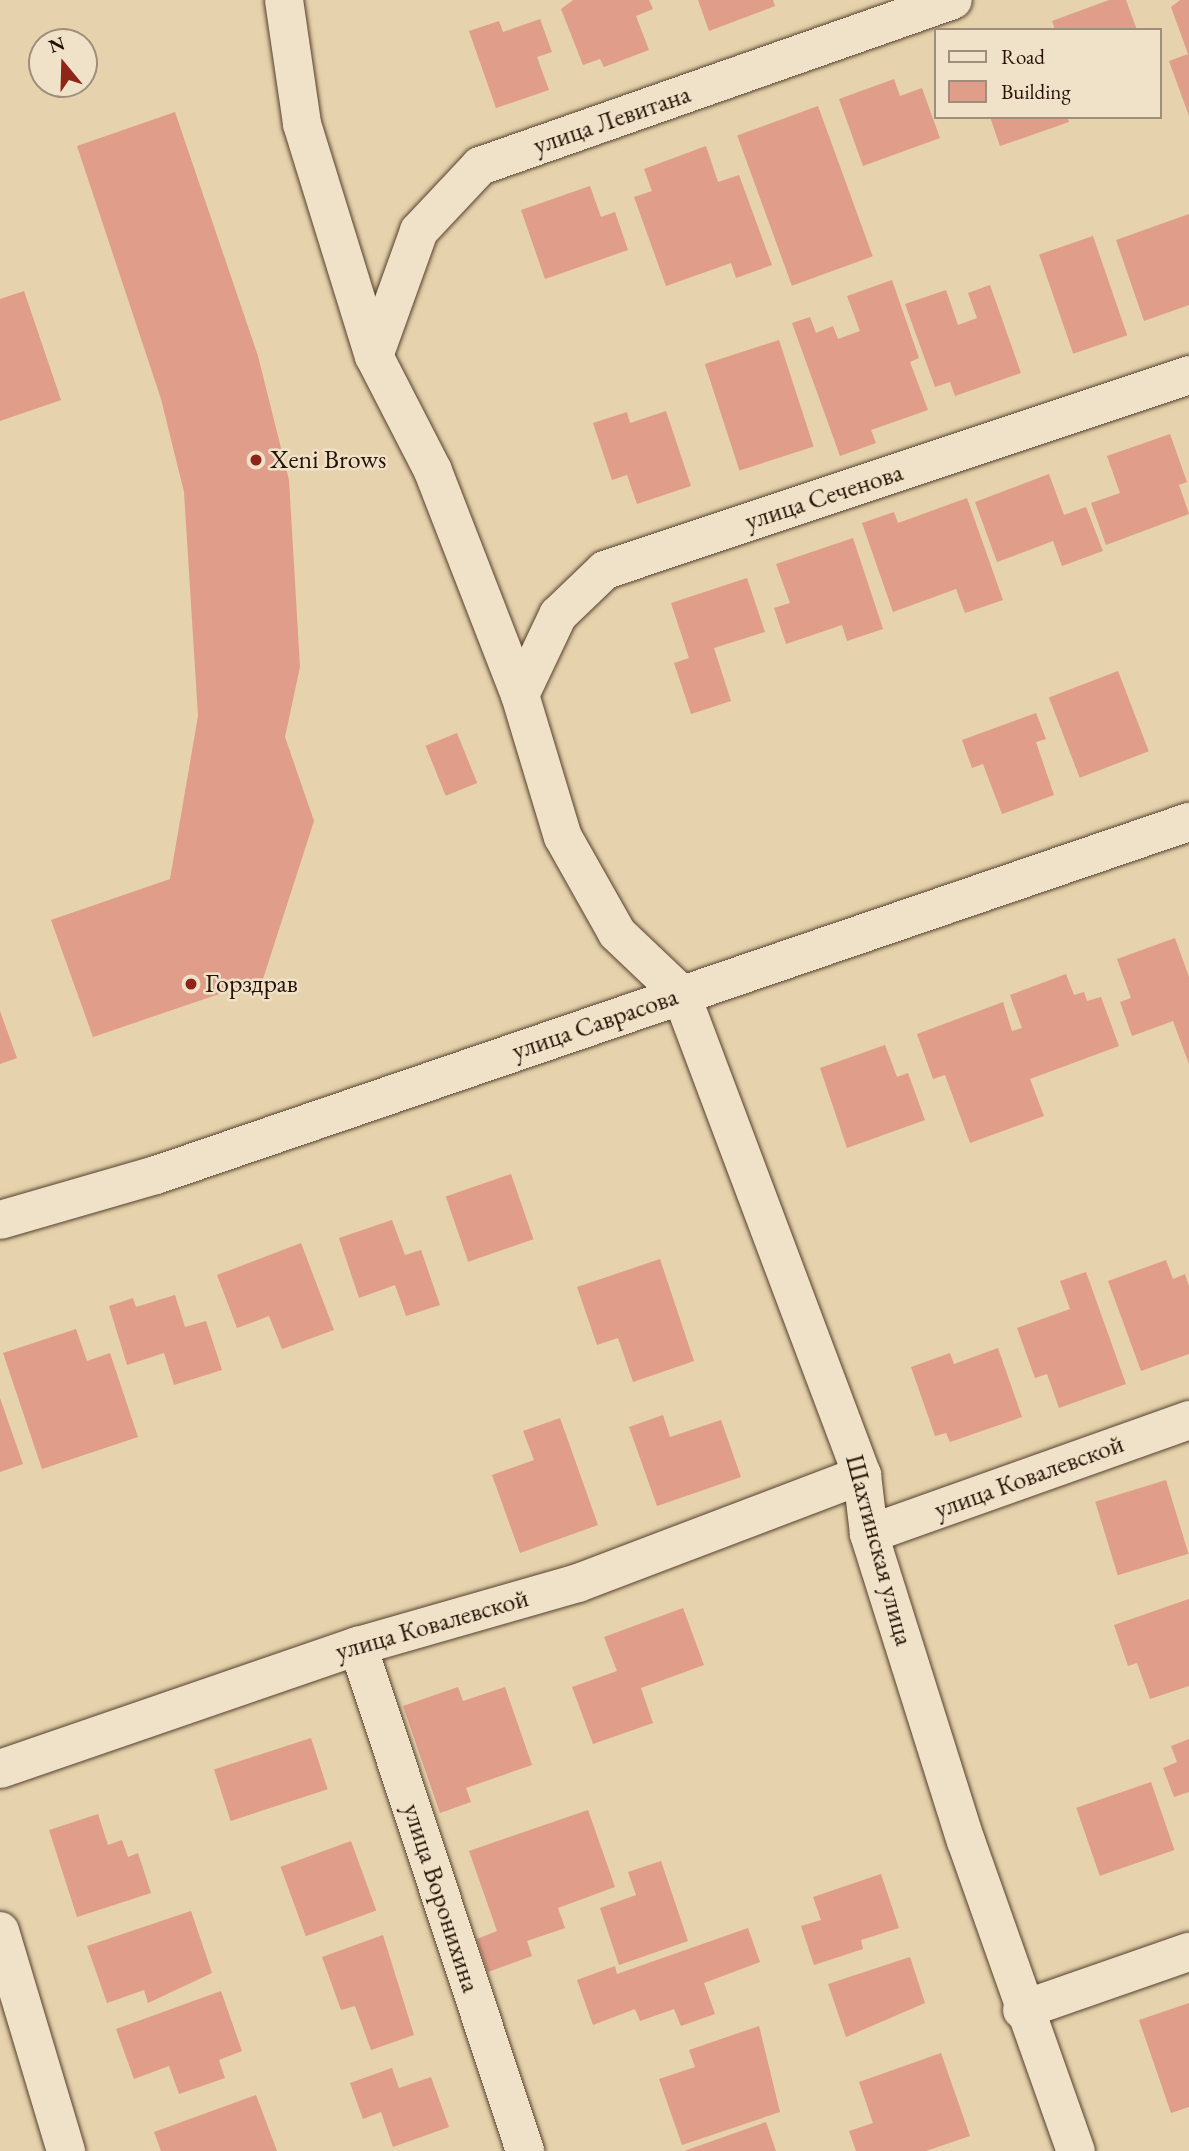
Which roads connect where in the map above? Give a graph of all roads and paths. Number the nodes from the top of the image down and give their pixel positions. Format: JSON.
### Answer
{"nodes":[{"id":1,"x":953,"y":0,"type":"edge"},
{"id":2,"x":284,"y":1,"type":"edge"},
{"id":3,"x":374,"y":356,"type":"junction"},
{"id":4,"x":1189,"y":375,"type":"edge"},
{"id":5,"x":520,"y":695,"type":"junction"},
{"id":6,"x":1189,"y":822,"type":"edge"},
{"id":7,"x":681,"y":995,"type":"junction"},
{"id":8,"x":0,"y":1220,"type":"edge"},
{"id":9,"x":1189,"y":1420,"type":"edge"},
{"id":10,"x":862,"y":1475,"type":"junction"},
{"id":11,"x":870,"y":1534,"type":"junction"},
{"id":12,"x":358,"y":1646,"type":"junction"},
{"id":13,"x":0,"y":1769,"type":"edge"},
{"id":14,"x":0,"y":1931,"type":"edge"},
{"id":15,"x":1189,"y":1952,"type":"edge"},
{"id":16,"x":1022,"y":2010,"type":"junction"},
{"id":17,"x":66,"y":2151,"type":"edge"},
{"id":18,"x":525,"y":2151,"type":"edge"},
{"id":19,"x":1076,"y":2151,"type":"edge"}],
"edges":[{"from":1,"to":3,"type":"street","name":"улица Левитана"},
{"from":2,"to":3,"type":"street"},
{"from":3,"to":5,"type":"street"},
{"from":4,"to":5,"type":"street","name":"улица Сеченова"},
{"from":5,"to":7,"type":"street"},
{"from":6,"to":7,"type":"street","name":"улица Саврасова"},
{"from":7,"to":8,"type":"street","name":"улица Саврасова"},
{"from":7,"to":10,"type":"street","name":"Шахтинская улица"},
{"from":9,"to":11,"type":"street","name":"улица Ковалевской"},
{"from":10,"to":11,"type":"street","name":"Шахтинская улица"},
{"from":10,"to":12,"type":"street","name":"улица Ковалевской"},
{"from":11,"to":16,"type":"street","name":"Шахтинская улица"},
{"from":12,"to":13,"type":"street","name":"улица Ковалевской"},
{"from":12,"to":18,"type":"street","name":"улица Воронихина"},
{"from":14,"to":17,"type":"street"},
{"from":15,"to":16,"type":"street"},
{"from":16,"to":19,"type":"street","name":"Шахтинская улица"}]}
